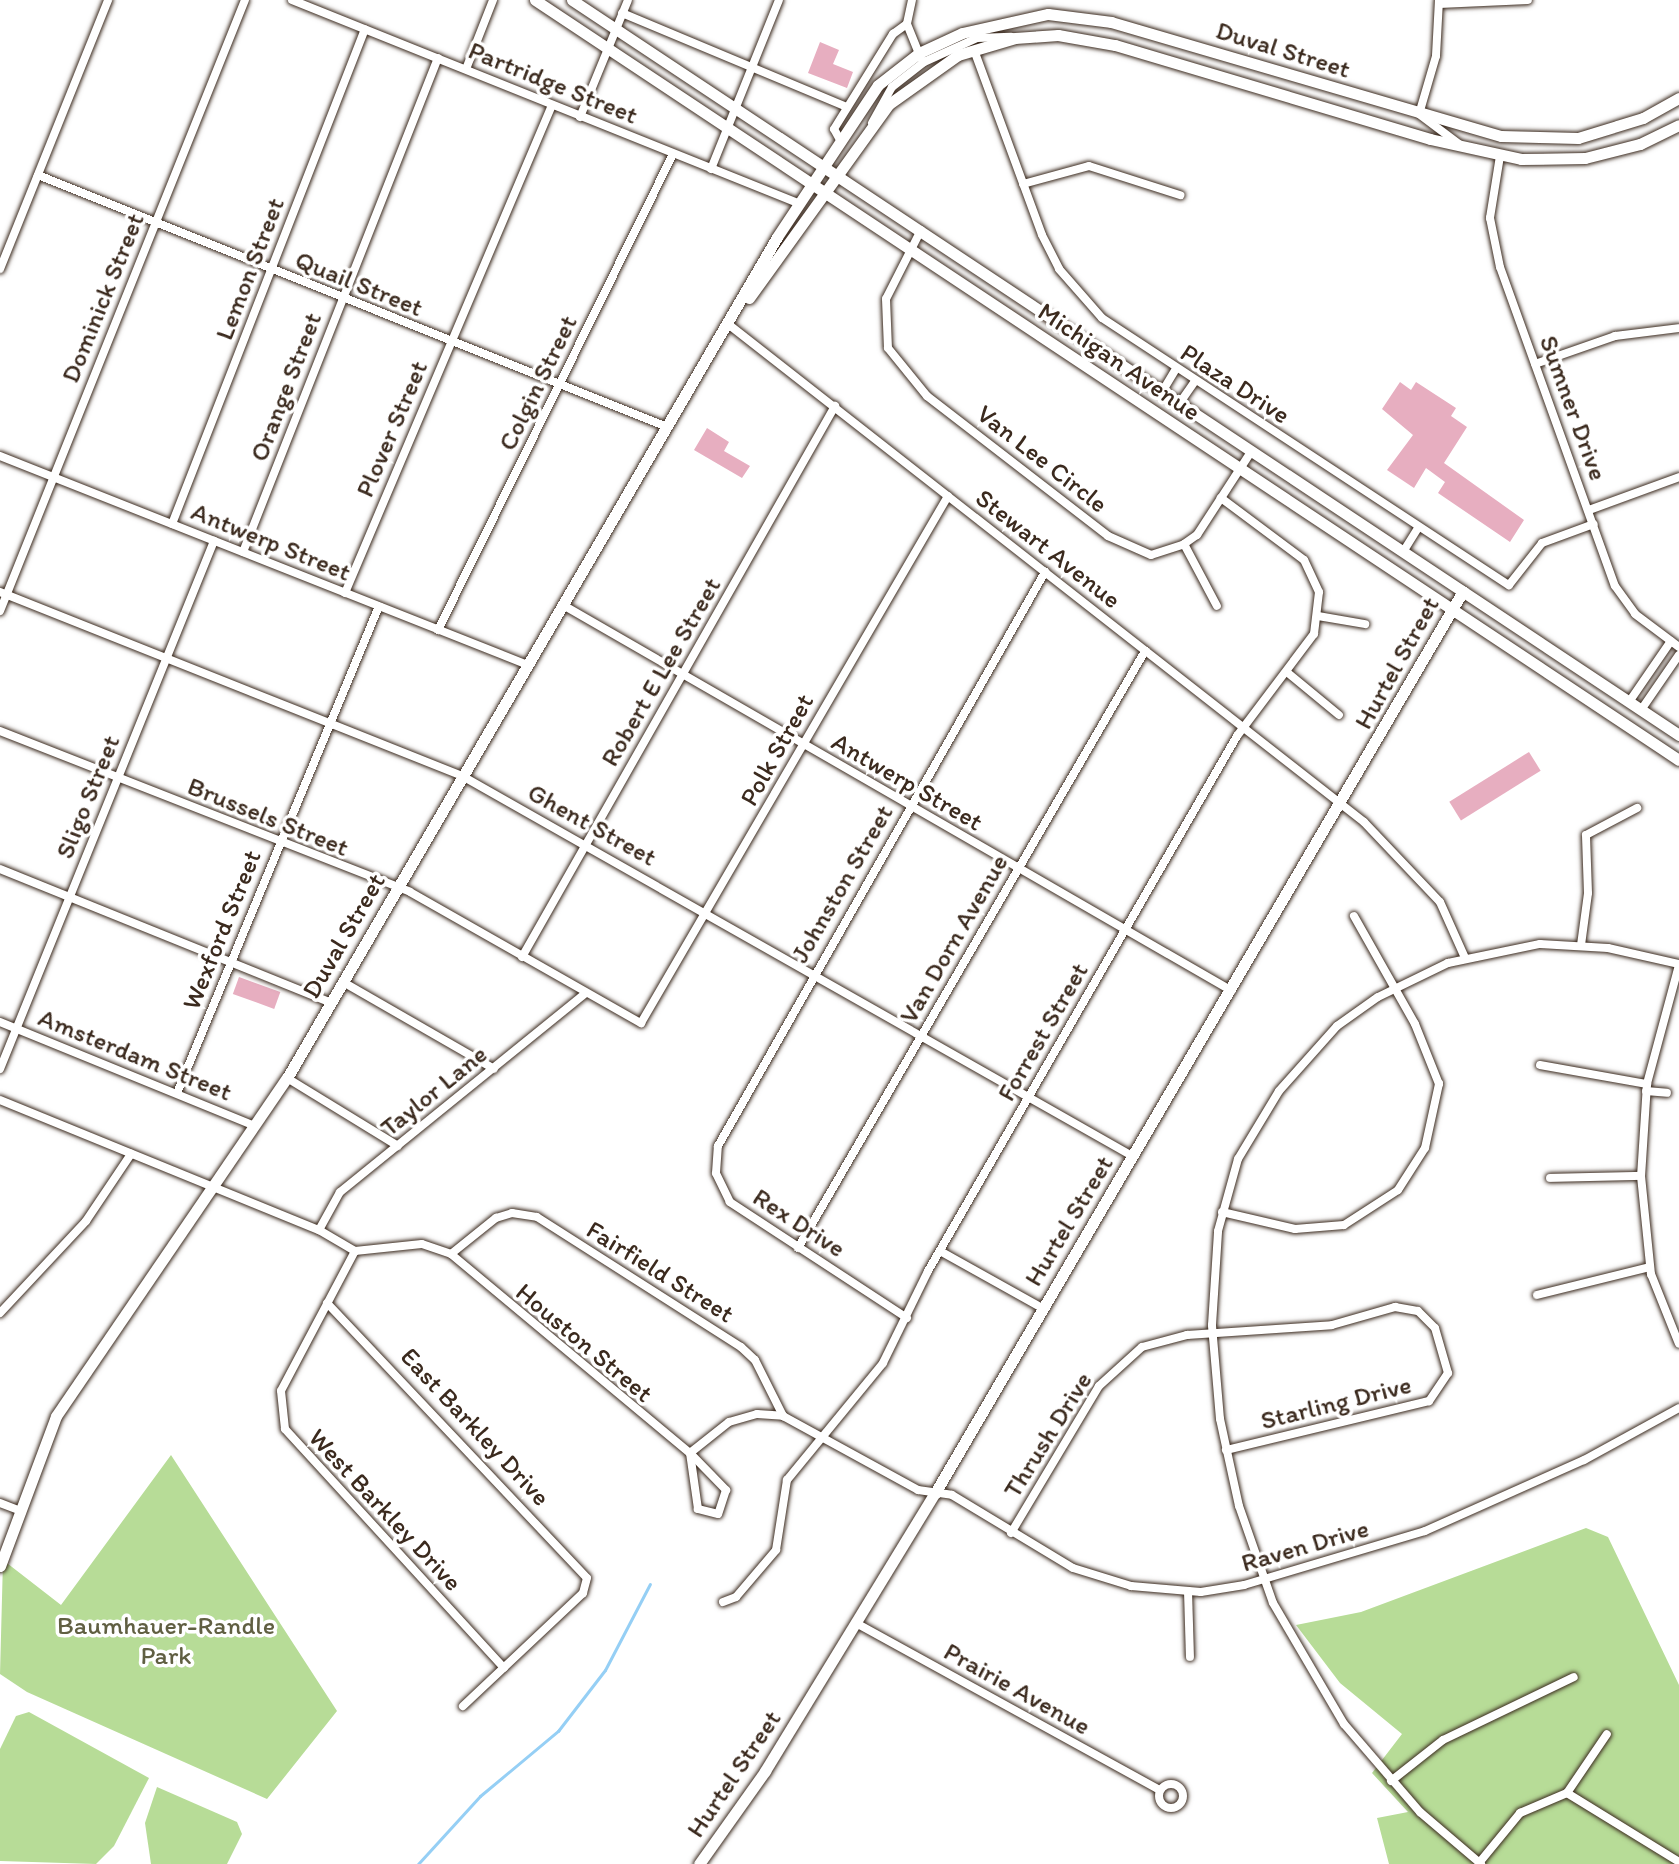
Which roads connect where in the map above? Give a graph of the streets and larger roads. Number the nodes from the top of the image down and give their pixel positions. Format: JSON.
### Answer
{"nodes":[{"id":1,"x":108,"y":0,"type":"edge"},
{"id":2,"x":245,"y":0,"type":"edge"},
{"id":3,"x":292,"y":0,"type":"edge"},
{"id":4,"x":493,"y":0,"type":"edge"},
{"id":5,"x":535,"y":0,"type":"edge"},
{"id":6,"x":572,"y":0,"type":"edge"},
{"id":7,"x":628,"y":0,"type":"edge"},
{"id":8,"x":779,"y":0,"type":"edge"},
{"id":9,"x":912,"y":0,"type":"edge"},
{"id":10,"x":1528,"y":0,"type":"edge"},
{"id":11,"x":1439,"y":2,"type":"edge"},
{"id":12,"x":622,"y":13,"type":"junction"},
{"id":13,"x":907,"y":24,"type":"junction"},
{"id":14,"x":365,"y":29,"type":"junction"},
{"id":15,"x":616,"y":29,"type":"junction"},
{"id":16,"x":1015,"y":38,"type":"junction"},
{"id":17,"x":608,"y":48,"type":"junction"},
{"id":18,"x":974,"y":50,"type":"junction"},
{"id":19,"x":438,"y":58,"type":"junction"},
{"id":20,"x":921,"y":58,"type":"junction"},
{"id":21,"x":752,"y":67,"type":"junction"},
{"id":22,"x":466,"y":69,"type":"junction"},
{"id":23,"x":693,"y":81,"type":"junction"},
{"id":24,"x":681,"y":96,"type":"junction"},
{"id":25,"x":1679,"y":98,"type":"edge"},
{"id":26,"x":552,"y":105,"type":"junction"},
{"id":27,"x":847,"y":107,"type":"junction"},
{"id":28,"x":735,"y":109,"type":"junction"},
{"id":29,"x":1419,"y":114,"type":"junction"},
{"id":30,"x":580,"y":117,"type":"junction"},
{"id":31,"x":872,"y":123,"type":"junction"},
{"id":32,"x":1679,"y":125,"type":"edge"},
{"id":33,"x":728,"y":128,"type":"junction"},
{"id":34,"x":839,"y":138,"type":"junction"},
{"id":35,"x":1465,"y":148,"type":"junction"},
{"id":36,"x":673,"y":154,"type":"junction"},
{"id":37,"x":1500,"y":156,"type":"junction"},
{"id":38,"x":822,"y":165,"type":"junction"},
{"id":39,"x":711,"y":169,"type":"junction"},
{"id":40,"x":38,"y":175,"type":"junction"},
{"id":41,"x":837,"y":175,"type":"junction"},
{"id":42,"x":811,"y":183,"type":"junction"},
{"id":43,"x":1023,"y":184,"type":"junction"},
{"id":44,"x":825,"y":192,"type":"junction"},
{"id":45,"x":1180,"y":195,"type":"dead end"},
{"id":46,"x":798,"y":203,"type":"junction"},
{"id":47,"x":155,"y":224,"type":"junction"},
{"id":48,"x":921,"y":230,"type":"junction"},
{"id":49,"x":910,"y":248,"type":"junction"},
{"id":50,"x":0,"y":269,"type":"edge"},
{"id":51,"x":271,"y":271,"type":"junction"},
{"id":52,"x":342,"y":300,"type":"junction"},
{"id":53,"x":728,"y":324,"type":"junction"},
{"id":54,"x":1679,"y":328,"type":"edge"},
{"id":55,"x":450,"y":341,"type":"junction"},
{"id":56,"x":1535,"y":364,"type":"junction"},
{"id":57,"x":1176,"y":369,"type":"junction"},
{"id":58,"x":1195,"y":381,"type":"junction"},
{"id":59,"x":560,"y":384,"type":"junction"},
{"id":60,"x":1162,"y":392,"type":"junction"},
{"id":61,"x":1179,"y":404,"type":"junction"},
{"id":62,"x":835,"y":406,"type":"junction"},
{"id":63,"x":667,"y":427,"type":"junction"},
{"id":64,"x":1251,"y":452,"type":"junction"},
{"id":65,"x":0,"y":456,"type":"edge"},
{"id":66,"x":1240,"y":469,"type":"junction"},
{"id":67,"x":53,"y":477,"type":"junction"},
{"id":68,"x":1679,"y":477,"type":"edge"},
{"id":69,"x":948,"y":496,"type":"junction"},
{"id":70,"x":1221,"y":498,"type":"junction"},
{"id":71,"x":1589,"y":510,"type":"junction"},
{"id":72,"x":172,"y":524,"type":"junction"},
{"id":73,"x":1594,"y":524,"type":"junction"},
{"id":74,"x":1418,"y":528,"type":"junction"},
{"id":75,"x":214,"y":541,"type":"junction"},
{"id":76,"x":1184,"y":544,"type":"junction"},
{"id":77,"x":243,"y":552,"type":"junction"},
{"id":78,"x":1403,"y":552,"type":"junction"},
{"id":79,"x":1045,"y":572,"type":"junction"},
{"id":80,"x":1463,"y":591,"type":"junction"},
{"id":81,"x":3,"y":593,"type":"edge"},
{"id":82,"x":345,"y":593,"type":"junction"},
{"id":83,"x":563,"y":605,"type":"junction"},
{"id":84,"x":379,"y":606,"type":"junction"},
{"id":85,"x":1217,"y":606,"type":"dead end"},
{"id":86,"x":1452,"y":609,"type":"junction"},
{"id":87,"x":0,"y":611,"type":"edge"},
{"id":88,"x":1318,"y":616,"type":"junction"},
{"id":89,"x":1365,"y":624,"type":"dead end"},
{"id":90,"x":438,"y":630,"type":"junction"},
{"id":91,"x":1671,"y":641,"type":"junction"},
{"id":92,"x":1679,"y":647,"type":"edge"},
{"id":93,"x":1145,"y":651,"type":"junction"},
{"id":94,"x":1679,"y":655,"type":"edge"},
{"id":95,"x":166,"y":659,"type":"junction"},
{"id":96,"x":528,"y":665,"type":"junction"},
{"id":97,"x":1288,"y":673,"type":"junction"},
{"id":98,"x":681,"y":677,"type":"junction"},
{"id":99,"x":1629,"y":702,"type":"junction"},
{"id":100,"x":1641,"y":710,"type":"junction"},
{"id":101,"x":1339,"y":715,"type":"dead end"},
{"id":102,"x":329,"y":724,"type":"junction"},
{"id":103,"x":1244,"y":728,"type":"junction"},
{"id":104,"x":0,"y":731,"type":"edge"},
{"id":105,"x":1679,"y":735,"type":"edge"},
{"id":106,"x":802,"y":744,"type":"junction"},
{"id":107,"x":1679,"y":760,"type":"edge"},
{"id":108,"x":464,"y":777,"type":"junction"},
{"id":109,"x":118,"y":779,"type":"junction"},
{"id":110,"x":1342,"y":806,"type":"junction"},
{"id":111,"x":909,"y":808,"type":"junction"},
{"id":112,"x":1637,"y":808,"type":"dead end"},
{"id":113,"x":279,"y":843,"type":"junction"},
{"id":114,"x":586,"y":843,"type":"junction"},
{"id":115,"x":0,"y":869,"type":"edge"},
{"id":116,"x":1018,"y":869,"type":"junction"},
{"id":117,"x":397,"y":889,"type":"junction"},
{"id":118,"x":69,"y":897,"type":"junction"},
{"id":119,"x":707,"y":912,"type":"junction"},
{"id":120,"x":1354,"y":916,"type":"dead end"},
{"id":121,"x":1125,"y":930,"type":"junction"},
{"id":122,"x":1581,"y":945,"type":"junction"},
{"id":123,"x":522,"y":957,"type":"junction"},
{"id":124,"x":1465,"y":958,"type":"junction"},
{"id":125,"x":231,"y":961,"type":"junction"},
{"id":126,"x":1679,"y":964,"type":"edge"},
{"id":127,"x":814,"y":974,"type":"junction"},
{"id":128,"x":343,"y":982,"type":"junction"},
{"id":129,"x":1395,"y":988,"type":"junction"},
{"id":130,"x":1232,"y":991,"type":"junction"},
{"id":131,"x":586,"y":993,"type":"junction"},
{"id":132,"x":331,"y":1003,"type":"junction"},
{"id":133,"x":0,"y":1022,"type":"edge"},
{"id":134,"x":640,"y":1023,"type":"joint"},
{"id":135,"x":17,"y":1029,"type":"junction"},
{"id":136,"x":922,"y":1036,"type":"junction"},
{"id":137,"x":770,"y":1050,"type":"joint"},
{"id":138,"x":1540,"y":1065,"type":"dead end"},
{"id":139,"x":0,"y":1069,"type":"edge"},
{"id":140,"x":494,"y":1069,"type":"junction"},
{"id":141,"x":287,"y":1078,"type":"junction"},
{"id":142,"x":1646,"y":1087,"type":"junction"},
{"id":143,"x":177,"y":1093,"type":"junction"},
{"id":144,"x":1667,"y":1093,"type":"dead end"},
{"id":145,"x":1029,"y":1097,"type":"junction"},
{"id":146,"x":0,"y":1100,"type":"edge"},
{"id":147,"x":255,"y":1126,"type":"junction"},
{"id":148,"x":398,"y":1146,"type":"junction"},
{"id":149,"x":131,"y":1154,"type":"junction"},
{"id":150,"x":1134,"y":1157,"type":"junction"},
{"id":151,"x":1641,"y":1176,"type":"junction"},
{"id":152,"x":1550,"y":1178,"type":"dead end"},
{"id":153,"x":214,"y":1186,"type":"junction"},
{"id":154,"x":1222,"y":1212,"type":"junction"},
{"id":155,"x":319,"y":1230,"type":"junction"},
{"id":156,"x":798,"y":1248,"type":"junction"},
{"id":157,"x":355,"y":1251,"type":"junction"},
{"id":158,"x":940,"y":1251,"type":"junction"},
{"id":159,"x":451,"y":1254,"type":"junction"},
{"id":160,"x":1650,"y":1267,"type":"junction"},
{"id":161,"x":1537,"y":1295,"type":"dead end"},
{"id":162,"x":327,"y":1303,"type":"junction"},
{"id":163,"x":1042,"y":1308,"type":"junction"},
{"id":164,"x":0,"y":1313,"type":"edge"},
{"id":165,"x":907,"y":1318,"type":"junction"},
{"id":166,"x":1212,"y":1335,"type":"junction"},
{"id":167,"x":1679,"y":1344,"type":"edge"},
{"id":168,"x":1679,"y":1408,"type":"edge"},
{"id":169,"x":783,"y":1416,"type":"junction"},
{"id":170,"x":822,"y":1435,"type":"junction"},
{"id":171,"x":1226,"y":1450,"type":"junction"},
{"id":172,"x":690,"y":1453,"type":"junction"},
{"id":173,"x":935,"y":1493,"type":"junction"},
{"id":174,"x":0,"y":1503,"type":"edge"},
{"id":175,"x":21,"y":1511,"type":"junction"},
{"id":176,"x":1011,"y":1533,"type":"junction"},
{"id":177,"x":0,"y":1566,"type":"edge"},
{"id":178,"x":1264,"y":1579,"type":"junction"},
{"id":179,"x":1188,"y":1591,"type":"junction"},
{"id":180,"x":723,"y":1602,"type":"dead end"},
{"id":181,"x":856,"y":1623,"type":"junction"},
{"id":182,"x":1190,"y":1657,"type":"dead end"},
{"id":183,"x":504,"y":1668,"type":"junction"},
{"id":184,"x":1574,"y":1677,"type":"dead end"},
{"id":185,"x":463,"y":1706,"type":"dead end"},
{"id":186,"x":1607,"y":1734,"type":"dead end"},
{"id":187,"x":1391,"y":1781,"type":"junction"},
{"id":188,"x":1160,"y":1790,"type":"dead end"},
{"id":189,"x":1567,"y":1793,"type":"junction"},
{"id":190,"x":1679,"y":1862,"type":"edge"},
{"id":191,"x":1480,"y":1863,"type":"edge"},
{"id":192,"x":699,"y":1864,"type":"edge"}],
"edges":[{"from":1,"to":40,"type":"street"},
{"from":2,"to":47,"type":"street","name":"Dominick Street"},
{"from":3,"to":14,"type":"street","name":"Partridge Street"},
{"from":4,"to":22,"type":"street"},
{"from":5,"to":17,"type":"street","name":"Michigan Avenue"},
{"from":6,"to":15,"type":"street","name":"Michigan Avenue"},
{"from":7,"to":12,"type":"street"},
{"from":8,"to":21,"type":"street"},
{"from":9,"to":13,"type":"street"},
{"from":10,"to":11,"type":"street"},
{"from":11,"to":29,"type":"street"},
{"from":12,"to":15,"type":"street"},
{"from":12,"to":21,"type":"street"},
{"from":13,"to":20,"type":"street"},
{"from":13,"to":27,"type":"street"},
{"from":14,"to":19,"type":"street","name":"Partridge Street"},
{"from":14,"to":51,"type":"street","name":"Lemon Street"},
{"from":15,"to":17,"type":"street"},
{"from":15,"to":23,"type":"street","name":"Michigan Avenue"},
{"from":16,"to":18,"type":"street","name":"Duval Street"},
{"from":16,"to":20,"type":"street"},
{"from":16,"to":35,"type":"street","name":"Duval Street"},
{"from":17,"to":24,"type":"street","name":"Michigan Avenue"},
{"from":17,"to":30,"type":"street"},
{"from":18,"to":31,"type":"street","name":"Duval Street"},
{"from":18,"to":43,"type":"street","name":"Plaza Drive"},
{"from":19,"to":22,"type":"street","name":"Partridge Street"},
{"from":19,"to":52,"type":"street","name":"Orange Street"},
{"from":20,"to":29,"type":"street","name":"Duval Street"},
{"from":20,"to":31,"type":"street"},
{"from":20,"to":34,"type":"street","name":"Duval Street"},
{"from":21,"to":27,"type":"street"},
{"from":21,"to":28,"type":"street"},
{"from":22,"to":26,"type":"street","name":"Partridge Street"},
{"from":23,"to":24,"type":"street"},
{"from":23,"to":28,"type":"street","name":"Michigan Avenue"},
{"from":24,"to":33,"type":"street","name":"Michigan Avenue"},
{"from":25,"to":29,"type":"street","name":"Duval Street"},
{"from":26,"to":30,"type":"street","name":"Partridge Street"},
{"from":26,"to":55,"type":"street","name":"Plover Street"},
{"from":27,"to":34,"type":"street"},
{"from":28,"to":33,"type":"street"},
{"from":28,"to":38,"type":"street","name":"Michigan Avenue"},
{"from":29,"to":35,"type":"street"},
{"from":30,"to":36,"type":"street","name":"Partridge Street"},
{"from":31,"to":41,"type":"street","name":"Duval Street"},
{"from":32,"to":37,"type":"street","name":"Duval Street"},
{"from":33,"to":39,"type":"street"},
{"from":33,"to":42,"type":"street","name":"Michigan Avenue"},
{"from":34,"to":38,"type":"street","name":"Duval Street"},
{"from":35,"to":37,"type":"street","name":"Duval Street"},
{"from":36,"to":39,"type":"street","name":"Partridge Street"},
{"from":36,"to":59,"type":"street","name":"Colgin Street"},
{"from":37,"to":56,"type":"street","name":"Sumner Drive"},
{"from":38,"to":41,"type":"street","name":"Michigan Avenue"},
{"from":38,"to":42,"type":"street","name":"Duval Street"},
{"from":39,"to":46,"type":"street","name":"Partridge Street"},
{"from":40,"to":47,"type":"street","name":"Quail Street"},
{"from":40,"to":50,"type":"street"},
{"from":41,"to":44,"type":"street","name":"Duval Street"},
{"from":41,"to":48,"type":"street","name":"Michigan Avenue"},
{"from":42,"to":44,"type":"street","name":"Michigan Avenue"},
{"from":42,"to":46,"type":"street","name":"Duval Street"},
{"from":43,"to":45,"type":"street"},
{"from":43,"to":57,"type":"street","name":"Plaza Drive"},
{"from":44,"to":49,"type":"street","name":"Michigan Avenue"},
{"from":44,"to":53,"type":"street","name":"Duval Street"},
{"from":46,"to":53,"type":"street","name":"Duval Street"},
{"from":47,"to":51,"type":"street","name":"Quail Street"},
{"from":47,"to":67,"type":"street","name":"Dominick Street"},
{"from":48,"to":49,"type":"street","name":"Van Lee Circle"},
{"from":48,"to":60,"type":"street","name":"Michigan Avenue"},
{"from":49,"to":66,"type":"street","name":"Michigan Avenue"},
{"from":49,"to":76,"type":"street","name":"Van Lee Circle"},
{"from":51,"to":52,"type":"street","name":"Quail Street"},
{"from":51,"to":72,"type":"street","name":"Lemon Street"},
{"from":52,"to":55,"type":"street","name":"Quail Street"},
{"from":52,"to":77,"type":"street","name":"Orange Street"},
{"from":53,"to":62,"type":"street","name":"Stewart Avenue"},
{"from":53,"to":63,"type":"street","name":"Duval Street"},
{"from":54,"to":56,"type":"street"},
{"from":55,"to":59,"type":"street","name":"Quail Street"},
{"from":55,"to":82,"type":"street","name":"Plover Street"},
{"from":56,"to":71,"type":"street","name":"Sumner Drive"},
{"from":57,"to":58,"type":"street","name":"Plaza Drive"},
{"from":57,"to":60,"type":"street"},
{"from":58,"to":61,"type":"street"},
{"from":58,"to":74,"type":"street","name":"Plaza Drive"},
{"from":59,"to":63,"type":"street","name":"Quail Street"},
{"from":59,"to":90,"type":"street","name":"Colgin Street"},
{"from":60,"to":61,"type":"street","name":"Michigan Avenue"},
{"from":61,"to":64,"type":"street","name":"Michigan Avenue"},
{"from":62,"to":69,"type":"street","name":"Stewart Avenue"},
{"from":62,"to":98,"type":"street","name":"Robert E Lee Street"},
{"from":63,"to":83,"type":"street","name":"Duval Street"},
{"from":64,"to":66,"type":"street"},
{"from":64,"to":78,"type":"street","name":"Michigan Avenue"},
{"from":65,"to":67,"type":"street","name":"Antwerp Street"},
{"from":66,"to":70,"type":"street"},
{"from":66,"to":86,"type":"street","name":"Michigan Avenue"},
{"from":67,"to":72,"type":"street","name":"Antwerp Street"},
{"from":67,"to":81,"type":"street","name":"Dominick Street"},
{"from":68,"to":71,"type":"street"},
{"from":69,"to":79,"type":"street","name":"Stewart Avenue"},
{"from":69,"to":106,"type":"street","name":"Polk Street"},
{"from":70,"to":76,"type":"street"},
{"from":70,"to":88,"type":"street"},
{"from":71,"to":73,"type":"street","name":"Sumner Drive"},
{"from":72,"to":75,"type":"street","name":"Antwerp Street"},
{"from":73,"to":74,"type":"street","name":"Plaza Drive"},
{"from":73,"to":91,"type":"street","name":"Sumner Drive"},
{"from":74,"to":78,"type":"street"},
{"from":75,"to":77,"type":"street","name":"Antwerp Street"},
{"from":75,"to":95,"type":"street","name":"Sligo Street"},
{"from":76,"to":85,"type":"street"},
{"from":77,"to":82,"type":"street","name":"Antwerp Street"},
{"from":78,"to":80,"type":"street","name":"Michigan Avenue"},
{"from":79,"to":93,"type":"street","name":"Stewart Avenue"},
{"from":79,"to":111,"type":"street","name":"Johnston Street"},
{"from":80,"to":86,"type":"street","name":"Hurtel Street"},
{"from":80,"to":99,"type":"street","name":"Michigan Avenue"},
{"from":81,"to":87,"type":"street","name":"Dominick Street"},
{"from":81,"to":95,"type":"street","name":"Ghent Street"},
{"from":82,"to":84,"type":"street","name":"Antwerp Street"},
{"from":83,"to":96,"type":"street","name":"Duval Street"},
{"from":83,"to":98,"type":"street","name":"Antwerp Street"},
{"from":84,"to":90,"type":"street","name":"Antwerp Street"},
{"from":84,"to":102,"type":"street","name":"Wexford Street"},
{"from":86,"to":107,"type":"street","name":"Michigan Avenue"},
{"from":86,"to":110,"type":"street","name":"Hurtel Street"},
{"from":88,"to":89,"type":"street"},
{"from":88,"to":97,"type":"street","name":"Forrest Street"},
{"from":90,"to":96,"type":"street","name":"Antwerp Street"},
{"from":91,"to":92,"type":"street","name":"Sumner Drive"},
{"from":91,"to":99,"type":"street"},
{"from":93,"to":103,"type":"street","name":"Stewart Avenue"},
{"from":93,"to":116,"type":"street","name":"Van Dorn Avenue"},
{"from":94,"to":100,"type":"street"},
{"from":95,"to":102,"type":"street","name":"Ghent Street"},
{"from":95,"to":109,"type":"street","name":"Sligo Street"},
{"from":96,"to":108,"type":"street","name":"Duval Street"},
{"from":97,"to":101,"type":"street"},
{"from":97,"to":103,"type":"street","name":"Forrest Street"},
{"from":98,"to":106,"type":"street","name":"Antwerp Street"},
{"from":98,"to":114,"type":"street","name":"Robert E Lee Street"},
{"from":99,"to":100,"type":"street","name":"Michigan Avenue"},
{"from":100,"to":105,"type":"street","name":"Michigan Avenue"},
{"from":102,"to":108,"type":"street","name":"Ghent Street"},
{"from":102,"to":113,"type":"street","name":"Wexford Street"},
{"from":103,"to":110,"type":"street","name":"Stewart Avenue"},
{"from":103,"to":121,"type":"street","name":"Forrest Street"},
{"from":104,"to":109,"type":"street","name":"Brussels Street"},
{"from":106,"to":111,"type":"street","name":"Antwerp Street"},
{"from":106,"to":119,"type":"street","name":"Polk Street"},
{"from":108,"to":114,"type":"street","name":"Ghent Street"},
{"from":108,"to":117,"type":"street","name":"Duval Street"},
{"from":109,"to":113,"type":"street","name":"Brussels Street"},
{"from":109,"to":118,"type":"street","name":"Sligo Street"},
{"from":110,"to":124,"type":"street","name":"Stewart Avenue"},
{"from":110,"to":130,"type":"street","name":"Hurtel Street"},
{"from":111,"to":116,"type":"street","name":"Antwerp Street"},
{"from":111,"to":127,"type":"street","name":"Johnston Street"},
{"from":112,"to":122,"type":"street"},
{"from":113,"to":117,"type":"street","name":"Brussels Street"},
{"from":113,"to":125,"type":"street","name":"Wexford Street"},
{"from":114,"to":119,"type":"street","name":"Ghent Street"},
{"from":114,"to":123,"type":"street","name":"Robert E Lee Street"},
{"from":115,"to":118,"type":"street"},
{"from":116,"to":121,"type":"street","name":"Antwerp Street"},
{"from":116,"to":136,"type":"street","name":"Van Dorn Avenue"},
{"from":117,"to":123,"type":"street","name":"Brussels Street"},
{"from":117,"to":128,"type":"street","name":"Duval Street"},
{"from":118,"to":125,"type":"street"},
{"from":118,"to":135,"type":"street","name":"Sligo Street"},
{"from":119,"to":127,"type":"street","name":"Ghent Street"},
{"from":119,"to":134,"type":"street","name":"Polk Street"},
{"from":120,"to":129,"type":"street"},
{"from":121,"to":130,"type":"street","name":"Antwerp Street"},
{"from":121,"to":145,"type":"street","name":"Forrest Street"},
{"from":122,"to":124,"type":"street"},
{"from":122,"to":126,"type":"street"},
{"from":123,"to":131,"type":"street","name":"Brussels Street"},
{"from":124,"to":129,"type":"street"},
{"from":125,"to":132,"type":"street"},
{"from":125,"to":143,"type":"street","name":"Wexford Street"},
{"from":126,"to":142,"type":"street"},
{"from":127,"to":136,"type":"street","name":"Ghent Street"},
{"from":127,"to":137,"type":"street","name":"Johnston Street"},
{"from":128,"to":132,"type":"street","name":"Duval Street"},
{"from":128,"to":140,"type":"street"},
{"from":129,"to":154,"type":"street"},
{"from":129,"to":154,"type":"street"},
{"from":130,"to":150,"type":"street","name":"Hurtel Street"},
{"from":131,"to":134,"type":"street","name":"Brussels Street"},
{"from":131,"to":140,"type":"street","name":"Taylor Lane"},
{"from":132,"to":141,"type":"street","name":"Duval Street"},
{"from":133,"to":135,"type":"street","name":"Amsterdam Street"},
{"from":135,"to":139,"type":"street","name":"Sligo Street"},
{"from":135,"to":143,"type":"street","name":"Amsterdam Street"},
{"from":136,"to":145,"type":"street","name":"Ghent Street"},
{"from":136,"to":156,"type":"street","name":"Van Dorn Avenue"},
{"from":137,"to":156,"type":"street","name":"Rex Drive"},
{"from":138,"to":142,"type":"street"},
{"from":140,"to":148,"type":"street","name":"Taylor Lane"},
{"from":141,"to":147,"type":"street","name":"Duval Street"},
{"from":141,"to":148,"type":"street"},
{"from":142,"to":144,"type":"street"},
{"from":142,"to":151,"type":"street"},
{"from":143,"to":147,"type":"street","name":"Amsterdam Street"},
{"from":145,"to":150,"type":"street","name":"Ghent Street"},
{"from":145,"to":158,"type":"street","name":"Forrest Street"},
{"from":146,"to":149,"type":"street"},
{"from":147,"to":153,"type":"street","name":"Duval Street"},
{"from":148,"to":155,"type":"street","name":"Taylor Lane"},
{"from":149,"to":153,"type":"street"},
{"from":149,"to":164,"type":"street"},
{"from":150,"to":163,"type":"street","name":"Hurtel Street"},
{"from":151,"to":152,"type":"street"},
{"from":151,"to":160,"type":"street"},
{"from":153,"to":155,"type":"street"},
{"from":153,"to":175,"type":"street","name":"Duval Street"},
{"from":154,"to":166,"type":"street"},
{"from":155,"to":157,"type":"street"},
{"from":156,"to":165,"type":"street","name":"Rex Drive"},
{"from":157,"to":159,"type":"street","name":"Houston Street"},
{"from":157,"to":162,"type":"street","name":"West Barkley Drive"},
{"from":158,"to":163,"type":"street"},
{"from":158,"to":165,"type":"street","name":"Forrest Street"},
{"from":159,"to":169,"type":"street","name":"Fairfield Street"},
{"from":159,"to":172,"type":"street","name":"Houston Street"},
{"from":160,"to":161,"type":"street"},
{"from":160,"to":167,"type":"street"},
{"from":162,"to":183,"type":"street","name":"West Barkley Drive"},
{"from":162,"to":183,"type":"street","name":"East Barkley Drive"},
{"from":163,"to":173,"type":"street","name":"Hurtel Street"},
{"from":165,"to":170,"type":"street","name":"Forrest Street"},
{"from":166,"to":171,"type":"street"},
{"from":166,"to":171,"type":"street","name":"Starling Drive"},
{"from":166,"to":176,"type":"street","name":"Thrush Drive"},
{"from":168,"to":178,"type":"street","name":"Raven Drive"},
{"from":169,"to":170,"type":"street"},
{"from":169,"to":172,"type":"street"},
{"from":170,"to":173,"type":"street"},
{"from":170,"to":180,"type":"street","name":"Forrest Street"},
{"from":171,"to":178,"type":"street"},
{"from":172,"to":172,"type":"street","name":"Houston Street"},
{"from":173,"to":176,"type":"street","name":"Raven Drive"},
{"from":173,"to":181,"type":"street","name":"Hurtel Street"},
{"from":174,"to":175,"type":"street"},
{"from":175,"to":177,"type":"street","name":"Duval Street"},
{"from":176,"to":179,"type":"street","name":"Raven Drive"},
{"from":178,"to":179,"type":"street","name":"Raven Drive"},
{"from":178,"to":187,"type":"street"},
{"from":179,"to":182,"type":"street"},
{"from":181,"to":188,"type":"street","name":"Prairie Avenue"},
{"from":181,"to":192,"type":"street","name":"Hurtel Street"},
{"from":183,"to":185,"type":"street"},
{"from":184,"to":187,"type":"street"},
{"from":186,"to":189,"type":"street"},
{"from":187,"to":191,"type":"street"},
{"from":189,"to":190,"type":"street"},
{"from":189,"to":191,"type":"street"}]}
